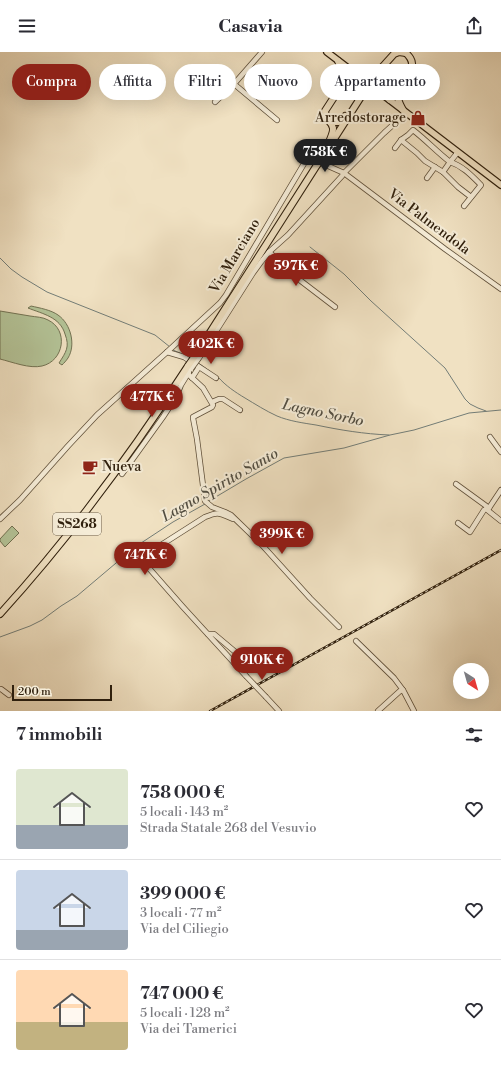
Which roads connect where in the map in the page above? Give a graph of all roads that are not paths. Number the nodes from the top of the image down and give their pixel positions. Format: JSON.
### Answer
{"nodes":[{"id":1,"x":262,"y":52,"type":"edge"},
{"id":2,"x":327,"y":52,"type":"edge"},
{"id":3,"x":390,"y":52,"type":"edge"},
{"id":4,"x":406,"y":53,"type":"edge"},
{"id":5,"x":338,"y":61,"type":"junction"},
{"id":6,"x":339,"y":64,"type":"edge"},
{"id":7,"x":342,"y":64,"type":"edge"},
{"id":8,"x":382,"y":64,"type":"edge"},
{"id":9,"x":385,"y":64,"type":"edge"},
{"id":10,"x":413,"y":64,"type":"edge"},
{"id":11,"x":236,"y":82,"type":"edge"},
{"id":12,"x":236,"y":86,"type":"edge"},
{"id":13,"x":332,"y":100,"type":"edge"},
{"id":14,"x":359,"y":100,"type":"joint"},
{"id":15,"x":390,"y":100,"type":"edge"},
{"id":16,"x":398,"y":100,"type":"edge"},
{"id":17,"x":404,"y":111,"type":"junction"},
{"id":18,"x":277,"y":120,"type":"dead end"},
{"id":19,"x":330,"y":122,"type":"junction"},
{"id":20,"x":401,"y":140,"type":"junction"},
{"id":21,"x":395,"y":148,"type":"dead end"},
{"id":22,"x":458,"y":152,"type":"junction"},
{"id":23,"x":323,"y":157,"type":"junction"},
{"id":24,"x":304,"y":162,"type":"joint"},
{"id":25,"x":450,"y":162,"type":"junction"},
{"id":26,"x":435,"y":167,"type":"junction"},
{"id":27,"x":443,"y":172,"type":"junction"},
{"id":28,"x":344,"y":173,"type":"junction"},
{"id":29,"x":427,"y":178,"type":"dead end"},
{"id":30,"x":501,"y":185,"type":"edge"},
{"id":31,"x":471,"y":197,"type":"junction"},
{"id":32,"x":464,"y":206,"type":"dead end"},
{"id":33,"x":269,"y":252,"type":"junction"},
{"id":34,"x":501,"y":289,"type":"edge"},
{"id":35,"x":335,"y":307,"type":"dead end"},
{"id":36,"x":167,"y":352,"type":"junction"},
{"id":37,"x":197,"y":357,"type":"junction"},
{"id":38,"x":199,"y":367,"type":"junction"},
{"id":39,"x":190,"y":368,"type":"junction"},
{"id":40,"x":190,"y":376,"type":"junction"},
{"id":41,"x":216,"y":378,"type":"dead end"},
{"id":42,"x":212,"y":402,"type":"junction"},
{"id":43,"x":240,"y":410,"type":"dead end"},
{"id":44,"x":490,"y":437,"type":"dead end"},
{"id":45,"x":501,"y":452,"type":"edge"},
{"id":46,"x":122,"y":474,"type":"dead end"},
{"id":47,"x":456,"y":484,"type":"dead end"},
{"id":48,"x":501,"y":490,"type":"edge"},
{"id":49,"x":487,"y":509,"type":"junction"},
{"id":50,"x":0,"y":519,"type":"edge"},
{"id":51,"x":234,"y":520,"type":"junction"},
{"id":52,"x":501,"y":521,"type":"edge"},
{"id":53,"x":458,"y":523,"type":"dead end"},
{"id":54,"x":0,"y":614,"type":"edge"},
{"id":55,"x":338,"y":626,"type":"dead end"},
{"id":56,"x":208,"y":634,"type":"junction"},
{"id":57,"x":356,"y":641,"type":"dead end"},
{"id":58,"x":239,"y":655,"type":"dead end"},
{"id":59,"x":0,"y":689,"type":"edge"},
{"id":60,"x":403,"y":690,"type":"junction"},
{"id":61,"x":9,"y":695,"type":"dead end"},
{"id":62,"x":279,"y":711,"type":"edge"},
{"id":63,"x":378,"y":711,"type":"edge"},
{"id":64,"x":414,"y":711,"type":"edge"}],
"edges":[{"from":1,"to":11,"type":"street"},
{"from":2,"to":5,"type":"main road"},
{"from":3,"to":8,"type":"highway","number":"SS268"},
{"from":4,"to":9,"type":"highway","number":"SS268"},
{"from":4,"to":10,"type":"highway","number":"SS268"},
{"from":5,"to":6,"type":"highway"},
{"from":5,"to":7,"type":"main road"},
{"from":12,"to":18,"type":"street"},
{"from":13,"to":19,"type":"highway","number":"SS268"},
{"from":14,"to":19,"type":"highway"},
{"from":14,"to":23,"type":"highway","number":"SS268"},
{"from":15,"to":17,"type":"main road"},
{"from":16,"to":17,"type":"highway"},
{"from":17,"to":22,"type":"main road"},
{"from":17,"to":28,"type":"street"},
{"from":19,"to":23,"type":"highway","number":"SS268"},
{"from":20,"to":21,"type":"street"},
{"from":20,"to":25,"type":"street"},
{"from":20,"to":26,"type":"street"},
{"from":22,"to":25,"type":"street"},
{"from":22,"to":30,"type":"main road"},
{"from":23,"to":37,"type":"highway","number":"SS268","bridge":true},
{"from":24,"to":28,"type":"street","name":"Via Palmendola"},
{"from":24,"to":36,"type":"street","name":"Via Marciano"},
{"from":25,"to":27,"type":"street"},
{"from":25,"to":31,"type":"street"},
{"from":26,"to":27,"type":"street"},
{"from":26,"to":29,"type":"street"},
{"from":27,"to":31,"type":"street"},
{"from":28,"to":33,"type":"street"},
{"from":28,"to":34,"type":"street","name":"Via Palmendola"},
{"from":31,"to":32,"type":"street"},
{"from":33,"to":35,"type":"street"},
{"from":33,"to":37,"type":"street"},
{"from":36,"to":38,"type":"street"},
{"from":36,"to":50,"type":"street","name":"Via Marciano"},
{"from":37,"to":39,"type":"highway","number":"SS268","bridge":true},
{"from":38,"to":40,"type":"street"},
{"from":38,"to":41,"type":"street"},
{"from":39,"to":40,"type":"street"},
{"from":39,"to":54,"type":"highway","number":"SS268"},
{"from":40,"to":42,"type":"street"},
{"from":40,"to":46,"type":"street"},
{"from":42,"to":43,"type":"street"},
{"from":42,"to":51,"type":"street"},
{"from":44,"to":45,"type":"street"},
{"from":47,"to":49,"type":"street"},
{"from":48,"to":49,"type":"street"},
{"from":49,"to":52,"type":"street"},
{"from":49,"to":53,"type":"street"},
{"from":51,"to":55,"type":"street"},
{"from":51,"to":56,"type":"street"},
{"from":56,"to":58,"type":"street"},
{"from":56,"to":62,"type":"street","bridge":true},
{"from":57,"to":60,"type":"street"},
{"from":59,"to":61,"type":"street"},
{"from":60,"to":63,"type":"street"},
{"from":60,"to":64,"type":"street"}]}
